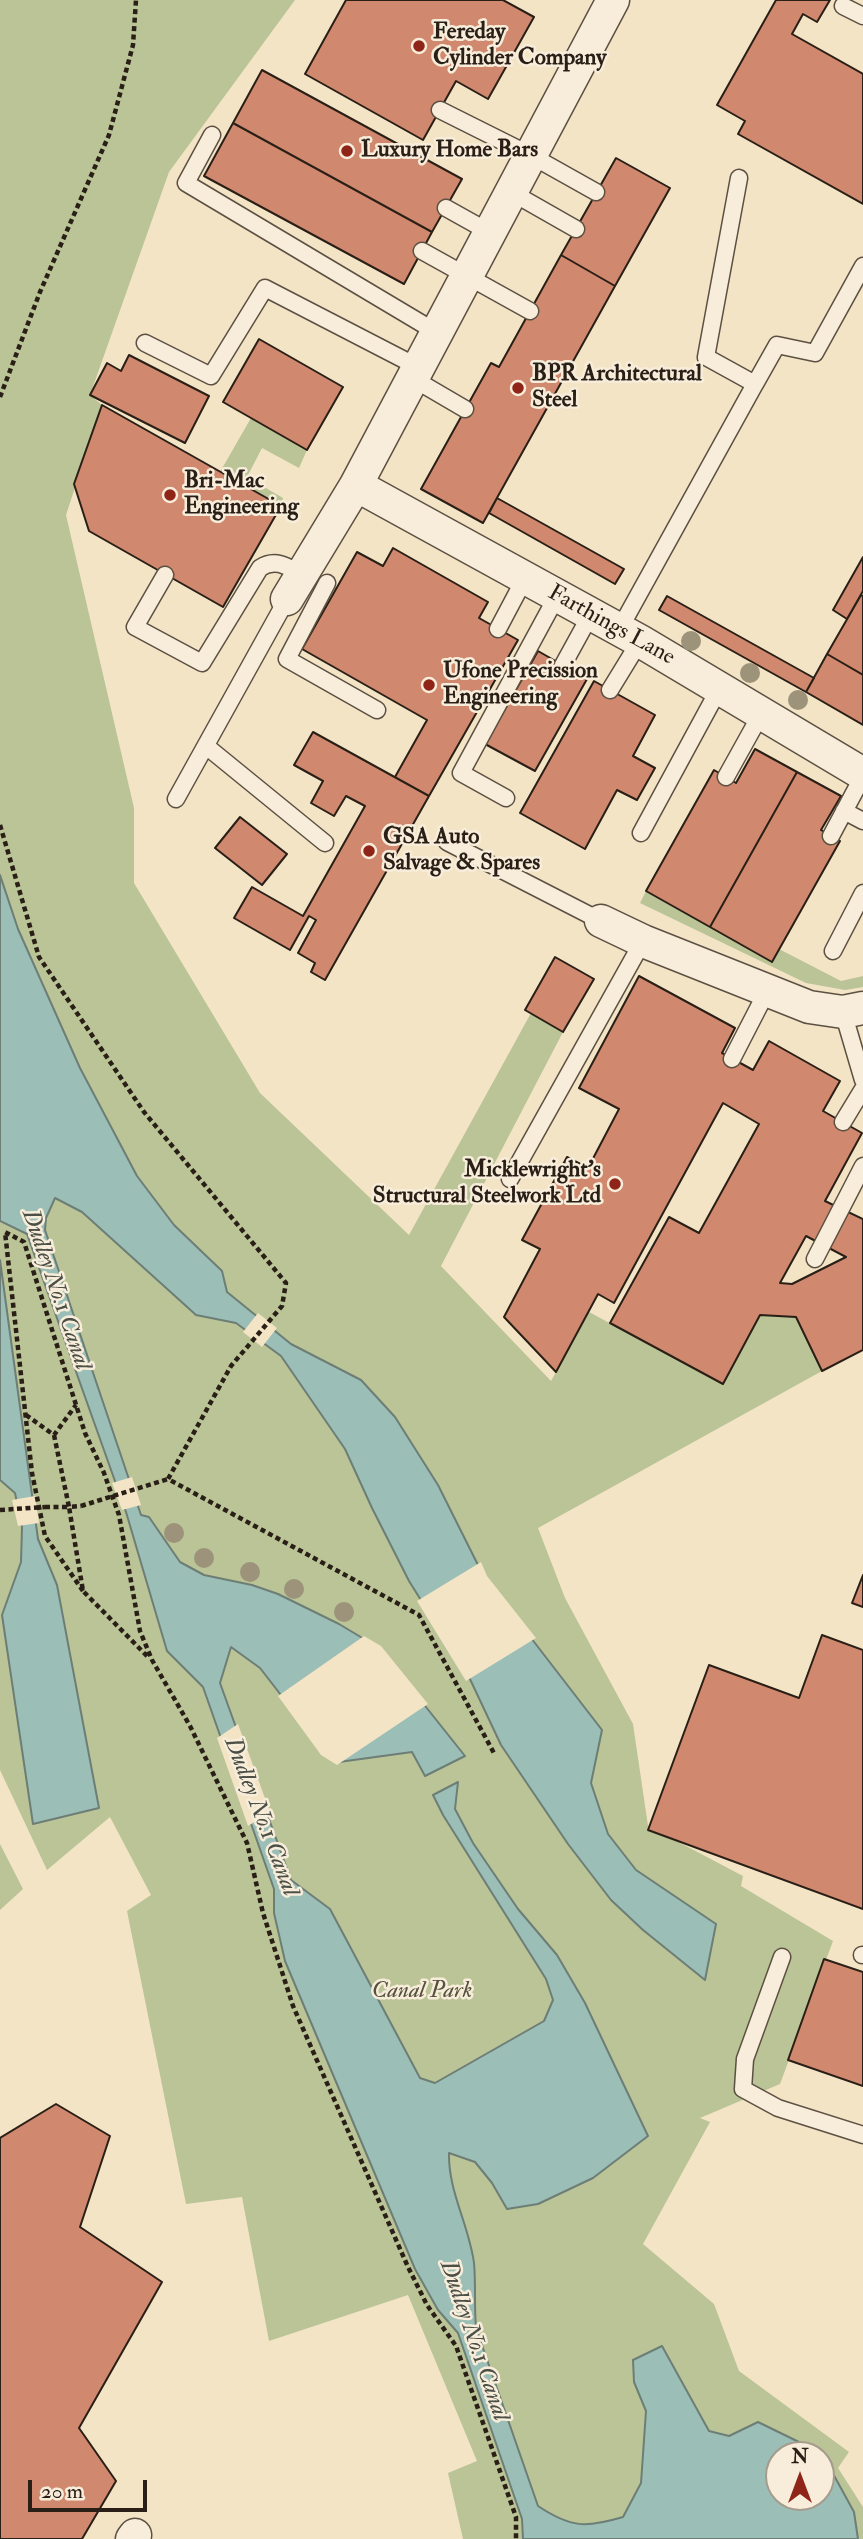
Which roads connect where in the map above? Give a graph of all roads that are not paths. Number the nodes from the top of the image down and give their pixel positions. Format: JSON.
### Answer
{"nodes":[{"id":1,"x":609,"y":1,"type":"edge"},
{"id":2,"x":843,"y":6,"type":"dead end"},
{"id":3,"x":863,"y":16,"type":"edge"},
{"id":4,"x":440,"y":110,"type":"dead end"},
{"id":5,"x":212,"y":135,"type":"dead end"},
{"id":6,"x":530,"y":155,"type":"junction"},
{"id":7,"x":739,"y":178,"type":"dead end"},
{"id":8,"x":511,"y":192,"type":"junction"},
{"id":9,"x":596,"y":192,"type":"dead end"},
{"id":10,"x":446,"y":208,"type":"dead end"},
{"id":11,"x":576,"y":229,"type":"dead end"},
{"id":12,"x":489,"y":232,"type":"junction"},
{"id":13,"x":422,"y":251,"type":"dead end"},
{"id":14,"x":863,"y":266,"type":"edge"},
{"id":15,"x":466,"y":277,"type":"junction"},
{"id":16,"x":530,"y":311,"type":"dead end"},
{"id":17,"x":436,"y":332,"type":"junction"},
{"id":18,"x":145,"y":343,"type":"dead end"},
{"id":19,"x":415,"y":372,"type":"junction"},
{"id":20,"x":755,"y":384,"type":"junction"},
{"id":21,"x":465,"y":409,"type":"dead end"},
{"id":22,"x":356,"y":485,"type":"junction"},
{"id":23,"x":165,"y":575,"type":"dead end"},
{"id":24,"x":525,"y":578,"type":"junction"},
{"id":25,"x":311,"y":583,"type":"junction"},
{"id":26,"x":557,"y":596,"type":"junction"},
{"id":27,"x":591,"y":614,"type":"junction"},
{"id":28,"x":498,"y":629,"type":"dead end"},
{"id":29,"x":630,"y":636,"type":"junction"},
{"id":30,"x":563,"y":665,"type":"dead end"},
{"id":31,"x":719,"y":688,"type":"junction"},
{"id":32,"x":610,"y":691,"type":"dead end"},
{"id":33,"x":377,"y":710,"type":"dead end"},
{"id":34,"x":761,"y":713,"type":"junction"},
{"id":35,"x":206,"y":746,"type":"junction"},
{"id":36,"x":863,"y":775,"type":"edge"},
{"id":37,"x":726,"y":777,"type":"dead end"},
{"id":38,"x":506,"y":798,"type":"dead end"},
{"id":39,"x":176,"y":799,"type":"dead end"},
{"id":40,"x":844,"y":811,"type":"junction"},
{"id":41,"x":863,"y":821,"type":"edge"},
{"id":42,"x":640,"y":833,"type":"dead end"},
{"id":43,"x":831,"y":836,"type":"dead end"},
{"id":44,"x":447,"y":842,"type":"dead end"},
{"id":45,"x":325,"y":843,"type":"dead end"},
{"id":46,"x":863,"y":894,"type":"edge"},
{"id":47,"x":601,"y":921,"type":"joint"},
{"id":48,"x":643,"y":941,"type":"junction"},
{"id":49,"x":833,"y":951,"type":"dead end"},
{"id":50,"x":767,"y":991,"type":"junction"},
{"id":51,"x":853,"y":1010,"type":"edge"},
{"id":52,"x":732,"y":1059,"type":"dead end"},
{"id":53,"x":863,"y":1080,"type":"edge"},
{"id":54,"x":863,"y":1089,"type":"edge"},
{"id":55,"x":844,"y":1122,"type":"dead end"},
{"id":56,"x":863,"y":1166,"type":"edge"},
{"id":57,"x":510,"y":1179,"type":"dead end"},
{"id":58,"x":815,"y":1259,"type":"dead end"},
{"id":59,"x":782,"y":1957,"type":"dead end"},
{"id":60,"x":863,"y":2135,"type":"edge"}],
"edges":[{"from":1,"to":6,"type":"street"},
{"from":2,"to":3,"type":"lane"},
{"from":4,"to":6,"type":"lane"},
{"from":5,"to":17,"type":"lane"},
{"from":6,"to":8,"type":"street"},
{"from":6,"to":9,"type":"lane"},
{"from":7,"to":20,"type":"lane"},
{"from":8,"to":11,"type":"lane"},
{"from":8,"to":12,"type":"street"},
{"from":10,"to":12,"type":"lane"},
{"from":12,"to":15,"type":"street"},
{"from":13,"to":15,"type":"lane"},
{"from":14,"to":20,"type":"lane"},
{"from":15,"to":16,"type":"lane"},
{"from":15,"to":17,"type":"street"},
{"from":17,"to":19,"type":"street"},
{"from":18,"to":19,"type":"lane"},
{"from":19,"to":21,"type":"lane"},
{"from":19,"to":22,"type":"street"},
{"from":20,"to":29,"type":"lane"},
{"from":22,"to":24,"type":"street","name":"Farthings Lane"},
{"from":22,"to":25,"type":"street"},
{"from":23,"to":25,"type":"lane"},
{"from":24,"to":26,"type":"street","name":"Farthings Lane"},
{"from":24,"to":28,"type":"lane"},
{"from":25,"to":33,"type":"lane"},
{"from":25,"to":35,"type":"lane"},
{"from":26,"to":27,"type":"street","name":"Farthings Lane"},
{"from":26,"to":38,"type":"lane"},
{"from":27,"to":29,"type":"street","name":"Farthings Lane"},
{"from":27,"to":30,"type":"lane"},
{"from":29,"to":31,"type":"street","name":"Farthings Lane"},
{"from":29,"to":32,"type":"lane"},
{"from":31,"to":34,"type":"street","name":"Farthings Lane"},
{"from":31,"to":42,"type":"lane"},
{"from":34,"to":36,"type":"street","name":"Farthings Lane"},
{"from":34,"to":37,"type":"lane"},
{"from":35,"to":39,"type":"lane"},
{"from":35,"to":45,"type":"lane"},
{"from":36,"to":40,"type":"lane"},
{"from":40,"to":41,"type":"lane"},
{"from":40,"to":43,"type":"lane"},
{"from":44,"to":47,"type":"lane"},
{"from":46,"to":49,"type":"lane"},
{"from":47,"to":48,"type":"street"},
{"from":48,"to":50,"type":"street"},
{"from":48,"to":57,"type":"lane"},
{"from":50,"to":51,"type":"street"},
{"from":50,"to":52,"type":"lane"},
{"from":51,"to":53,"type":"lane"},
{"from":54,"to":55,"type":"lane"},
{"from":56,"to":58,"type":"lane"},
{"from":59,"to":60,"type":"lane"}]}
